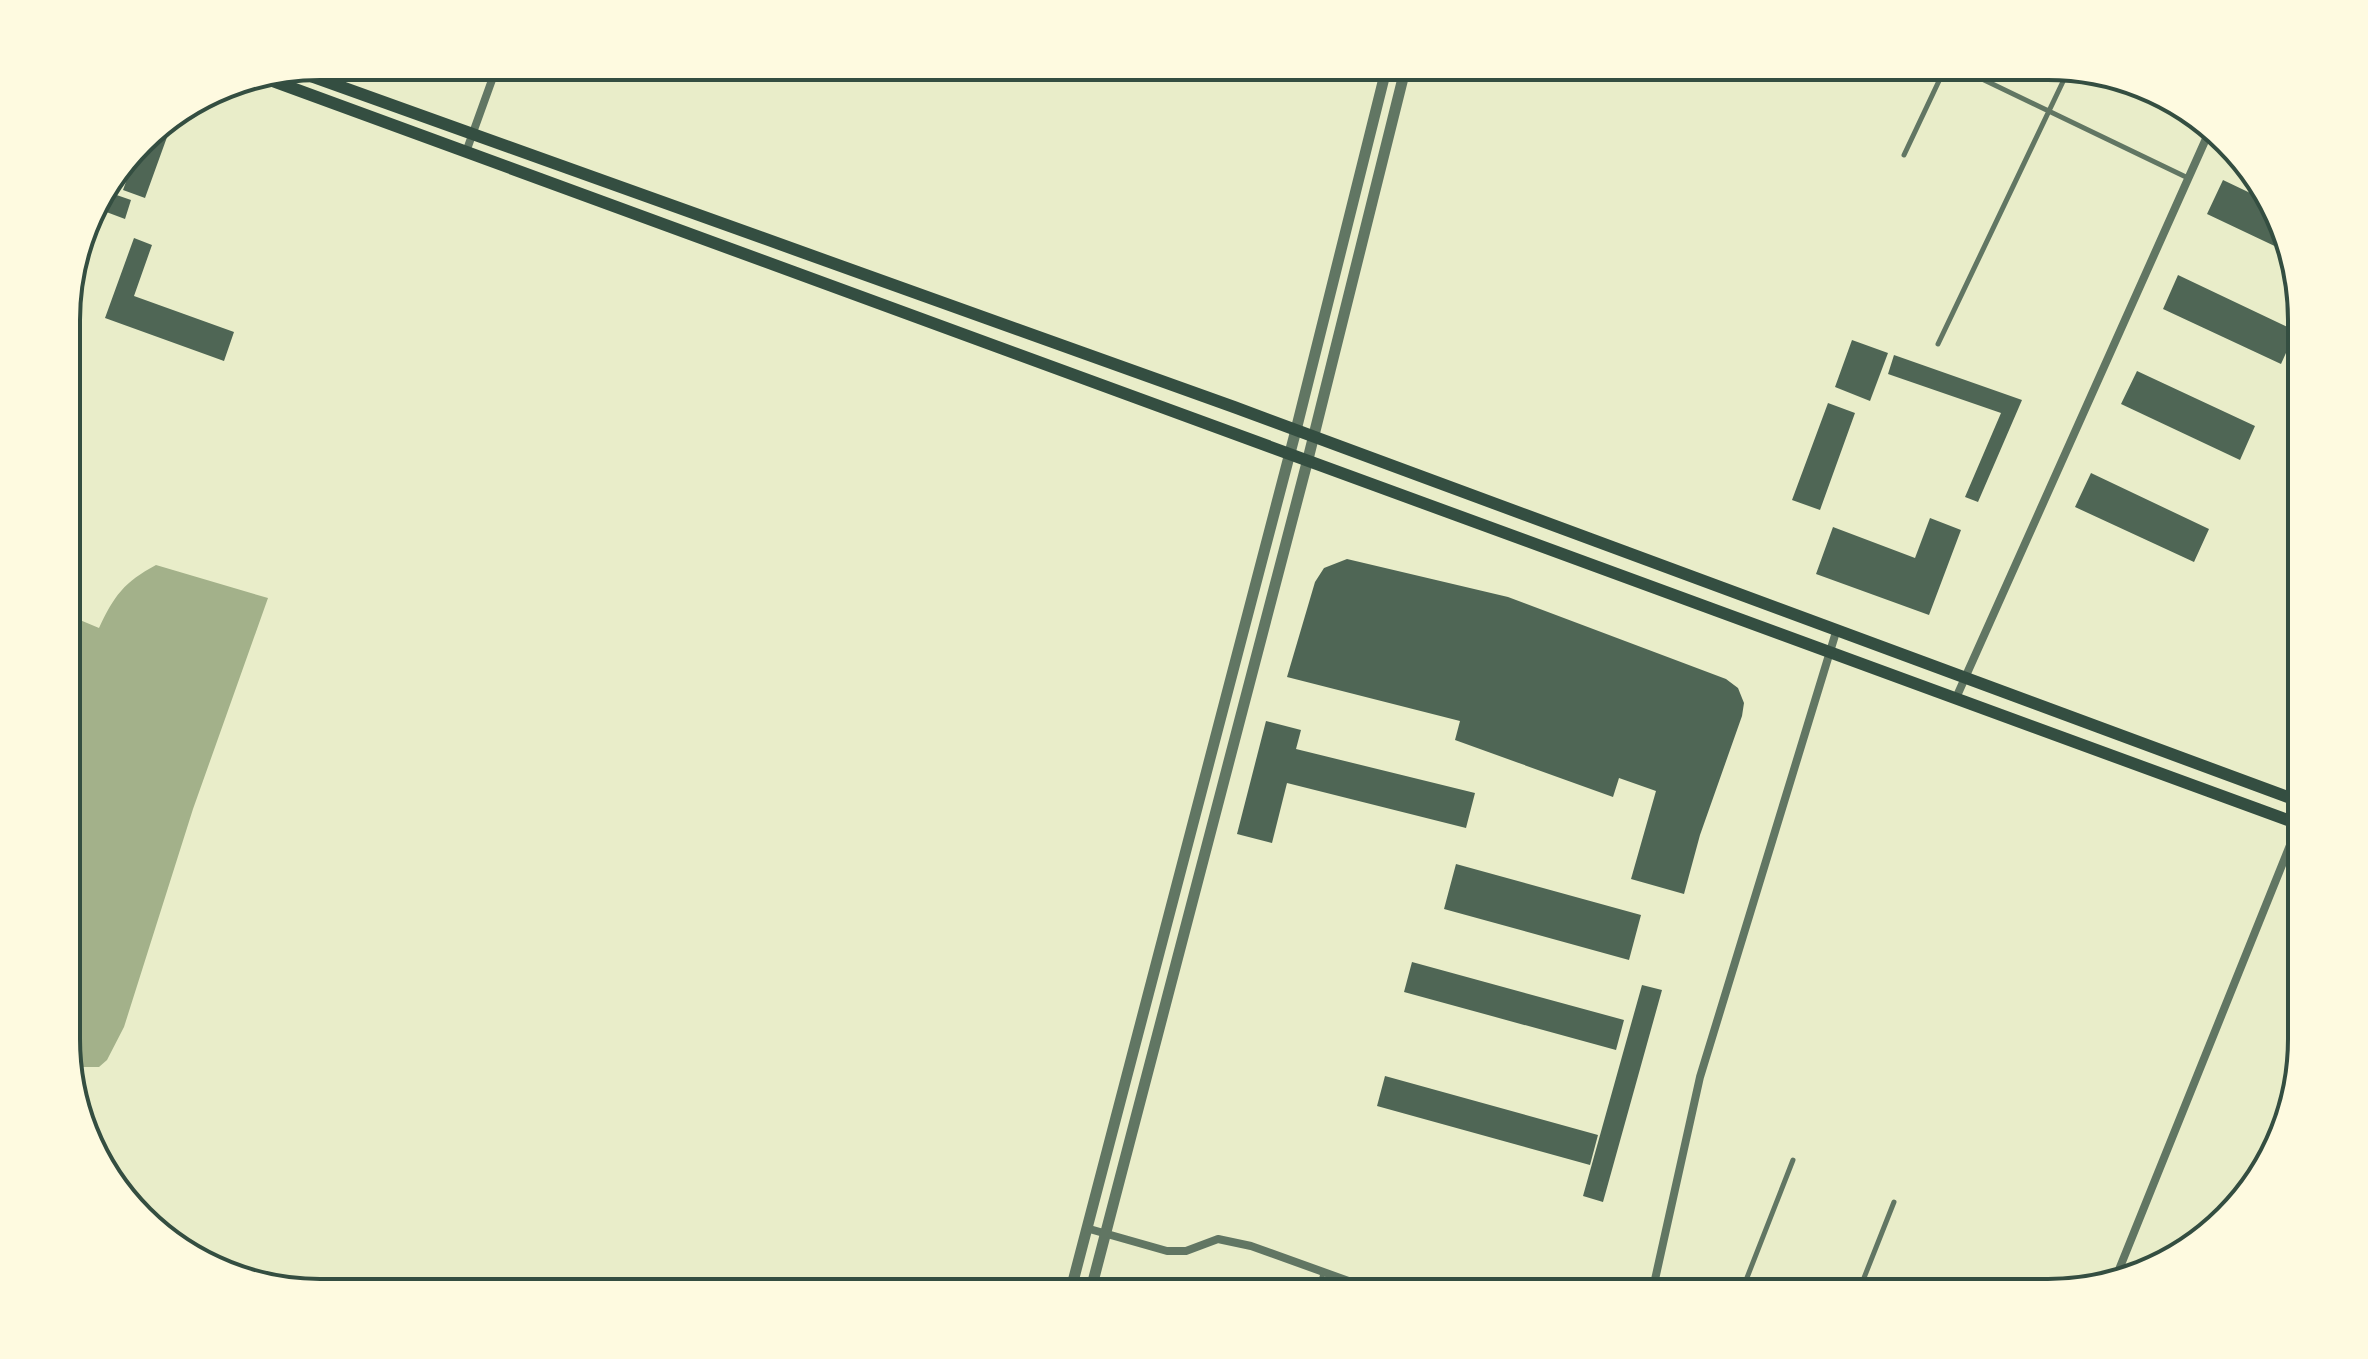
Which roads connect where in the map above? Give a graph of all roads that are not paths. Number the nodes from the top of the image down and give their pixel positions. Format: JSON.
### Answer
{"nodes":[{"id":1,"x":323,"y":80,"type":"edge"},
{"id":2,"x":492,"y":80,"type":"edge"},
{"id":3,"x":1384,"y":80,"type":"edge"},
{"id":4,"x":1402,"y":80,"type":"edge"},
{"id":5,"x":1939,"y":80,"type":"edge"},
{"id":6,"x":1984,"y":80,"type":"edge"},
{"id":7,"x":2063,"y":81,"type":"edge"},
{"id":8,"x":280,"y":84,"type":"edge"},
{"id":9,"x":2048,"y":111,"type":"junction"},
{"id":10,"x":473,"y":133,"type":"junction"},
{"id":11,"x":2206,"y":140,"type":"edge"},
{"id":12,"x":466,"y":152,"type":"junction"},
{"id":13,"x":1904,"y":155,"type":"dead end"},
{"id":14,"x":2188,"y":178,"type":"junction"},
{"id":15,"x":1938,"y":344,"type":"dead end"},
{"id":16,"x":1296,"y":430,"type":"junction"},
{"id":17,"x":1313,"y":437,"type":"junction"},
{"id":18,"x":1290,"y":452,"type":"junction"},
{"id":19,"x":1308,"y":459,"type":"junction"},
{"id":20,"x":1836,"y":632,"type":"junction"},
{"id":21,"x":1830,"y":651,"type":"junction"},
{"id":22,"x":1964,"y":679,"type":"junction"},
{"id":23,"x":1956,"y":698,"type":"junction"},
{"id":24,"x":2287,"y":797,"type":"edge"},
{"id":25,"x":2287,"y":817,"type":"edge"},
{"id":26,"x":2287,"y":856,"type":"edge"},
{"id":27,"x":1793,"y":1160,"type":"dead end"},
{"id":28,"x":1894,"y":1202,"type":"dead end"},
{"id":29,"x":1086,"y":1228,"type":"junction"},
{"id":30,"x":1105,"y":1233,"type":"junction"},
{"id":31,"x":2120,"y":1267,"type":"edge"},
{"id":32,"x":1324,"y":1272,"type":"junction"},
{"id":33,"x":1322,"y":1278,"type":"edge"},
{"id":34,"x":1342,"y":1278,"type":"edge"},
{"id":35,"x":1655,"y":1278,"type":"edge"},
{"id":36,"x":1747,"y":1278,"type":"edge"},
{"id":37,"x":1864,"y":1278,"type":"edge"},
{"id":38,"x":1074,"y":1279,"type":"edge"},
{"id":39,"x":1094,"y":1279,"type":"edge"}],
"edges":[{"from":1,"to":10,"type":"main road"},
{"from":2,"to":10,"type":"street"},
{"from":3,"to":16,"type":"street"},
{"from":4,"to":17,"type":"street"},
{"from":5,"to":13,"type":"lane"},
{"from":6,"to":9,"type":"lane"},
{"from":7,"to":9,"type":"lane"},
{"from":8,"to":12,"type":"main road"},
{"from":9,"to":14,"type":"lane"},
{"from":9,"to":15,"type":"lane"},
{"from":10,"to":12,"type":"street"},
{"from":10,"to":16,"type":"main road"},
{"from":11,"to":14,"type":"street"},
{"from":12,"to":18,"type":"main road"},
{"from":14,"to":22,"type":"street"},
{"from":16,"to":17,"type":"main road"},
{"from":16,"to":18,"type":"street"},
{"from":17,"to":19,"type":"street"},
{"from":17,"to":20,"type":"main road"},
{"from":18,"to":19,"type":"main road"},
{"from":18,"to":29,"type":"street"},
{"from":19,"to":21,"type":"main road"},
{"from":19,"to":30,"type":"street"},
{"from":20,"to":21,"type":"street"},
{"from":20,"to":22,"type":"main road"},
{"from":21,"to":23,"type":"main road"},
{"from":21,"to":35,"type":"street"},
{"from":22,"to":23,"type":"street"},
{"from":22,"to":24,"type":"main road"},
{"from":23,"to":25,"type":"main road"},
{"from":26,"to":31,"type":"street"},
{"from":27,"to":36,"type":"lane"},
{"from":28,"to":37,"type":"lane"},
{"from":29,"to":30,"type":"street"},
{"from":29,"to":38,"type":"street"},
{"from":30,"to":32,"type":"street"},
{"from":30,"to":39,"type":"street"},
{"from":32,"to":33,"type":"lane"},
{"from":32,"to":34,"type":"street"}]}
